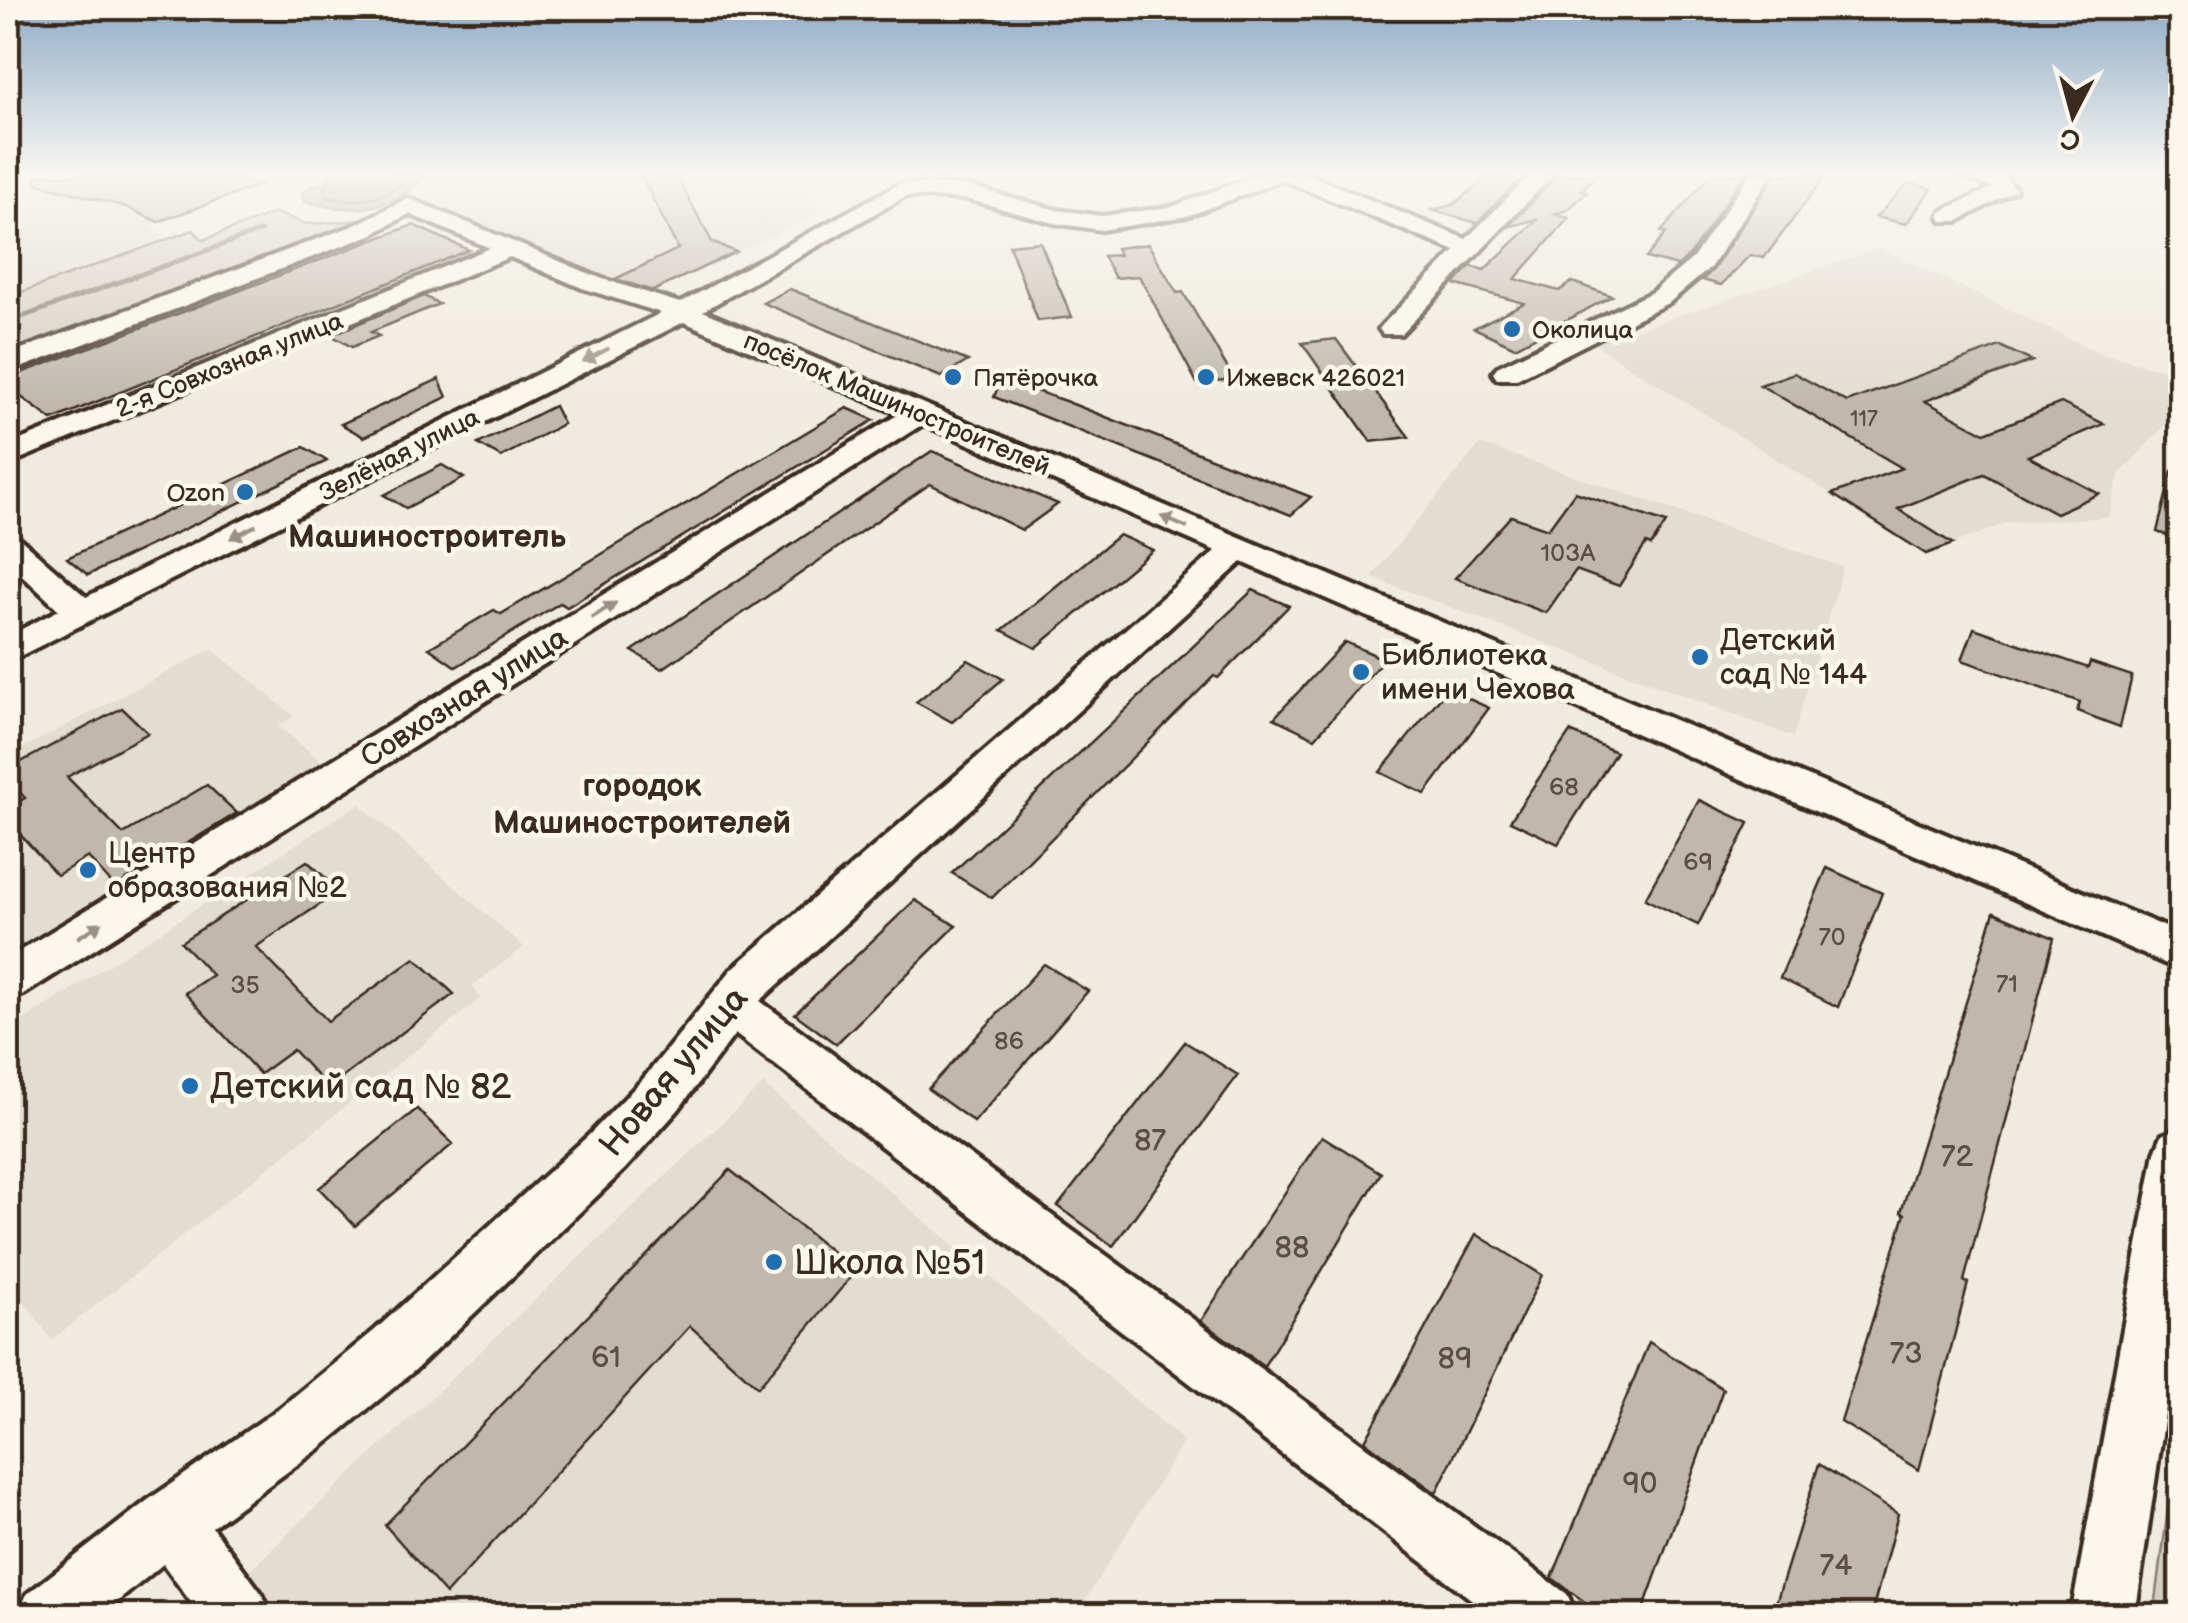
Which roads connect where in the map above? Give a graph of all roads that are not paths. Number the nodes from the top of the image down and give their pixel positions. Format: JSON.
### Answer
{"nodes":[{"id":1,"x":307,"y":251,"type":"edge"},
{"id":2,"x":505,"y":251,"type":"edge"},
{"id":3,"x":509,"y":251,"type":"edge"},
{"id":4,"x":790,"y":251,"type":"edge"},
{"id":5,"x":1468,"y":251,"type":"edge"},
{"id":6,"x":1710,"y":251,"type":"edge"},
{"id":7,"x":683,"y":312,"type":"junction"},
{"id":8,"x":1392,"y":328,"type":"dead end"},
{"id":9,"x":8,"y":362,"type":"edge"},
{"id":10,"x":1507,"y":374,"type":"dead end"},
{"id":11,"x":922,"y":413,"type":"junction"},
{"id":12,"x":8,"y":455,"type":"edge"},
{"id":13,"x":8,"y":545,"type":"edge"},
{"id":14,"x":1237,"y":549,"type":"junction"},
{"id":15,"x":82,"y":612,"type":"junction"},
{"id":16,"x":8,"y":650,"type":"edge"},
{"id":17,"x":2180,"y":952,"type":"edge"},
{"id":18,"x":8,"y":981,"type":"edge"},
{"id":19,"x":729,"y":1004,"type":"junction"},
{"id":20,"x":2180,"y":1152,"type":"edge"},
{"id":21,"x":168,"y":1521,"type":"junction"},
{"id":22,"x":49,"y":1616,"type":"edge"},
{"id":23,"x":240,"y":1616,"type":"edge"},
{"id":24,"x":1546,"y":1616,"type":"edge"},
{"id":25,"x":2103,"y":1616,"type":"edge"}],
"edges":[{"from":1,"to":9,"type":"street","name":"посёлок Машиностроителей"},
{"from":2,"to":12,"type":"street","name":"2-я Совхозная улица"},
{"from":3,"to":7,"type":"street","name":"посёлок Машиностроителей"},
{"from":4,"to":7,"type":"street","name":"Зелёная улица"},
{"from":5,"to":8,"type":"street"},
{"from":6,"to":10,"type":"street"},
{"from":7,"to":11,"type":"street","name":"посёлок Машиностроителей"},
{"from":7,"to":15,"type":"street","name":"Зелёная улица","one_way":true},
{"from":14,"to":11,"type":"street","name":"посёлок Машиностроителей","one_way":true},
{"from":18,"to":11,"type":"street","name":"Совхозная улица","one_way":true},
{"from":13,"to":15,"type":"street"},
{"from":14,"to":17,"type":"street","name":"посёлок Машиностроителей"},
{"from":14,"to":19,"type":"street","name":"Новая улица"},
{"from":15,"to":16,"type":"street","name":"Зелёная улица"},
{"from":19,"to":21,"type":"street","name":"Новая улица"},
{"from":19,"to":24,"type":"street"},
{"from":20,"to":25,"type":"street"},
{"from":21,"to":22,"type":"street","name":"Новая улица"},
{"from":21,"to":23,"type":"street"}]}
